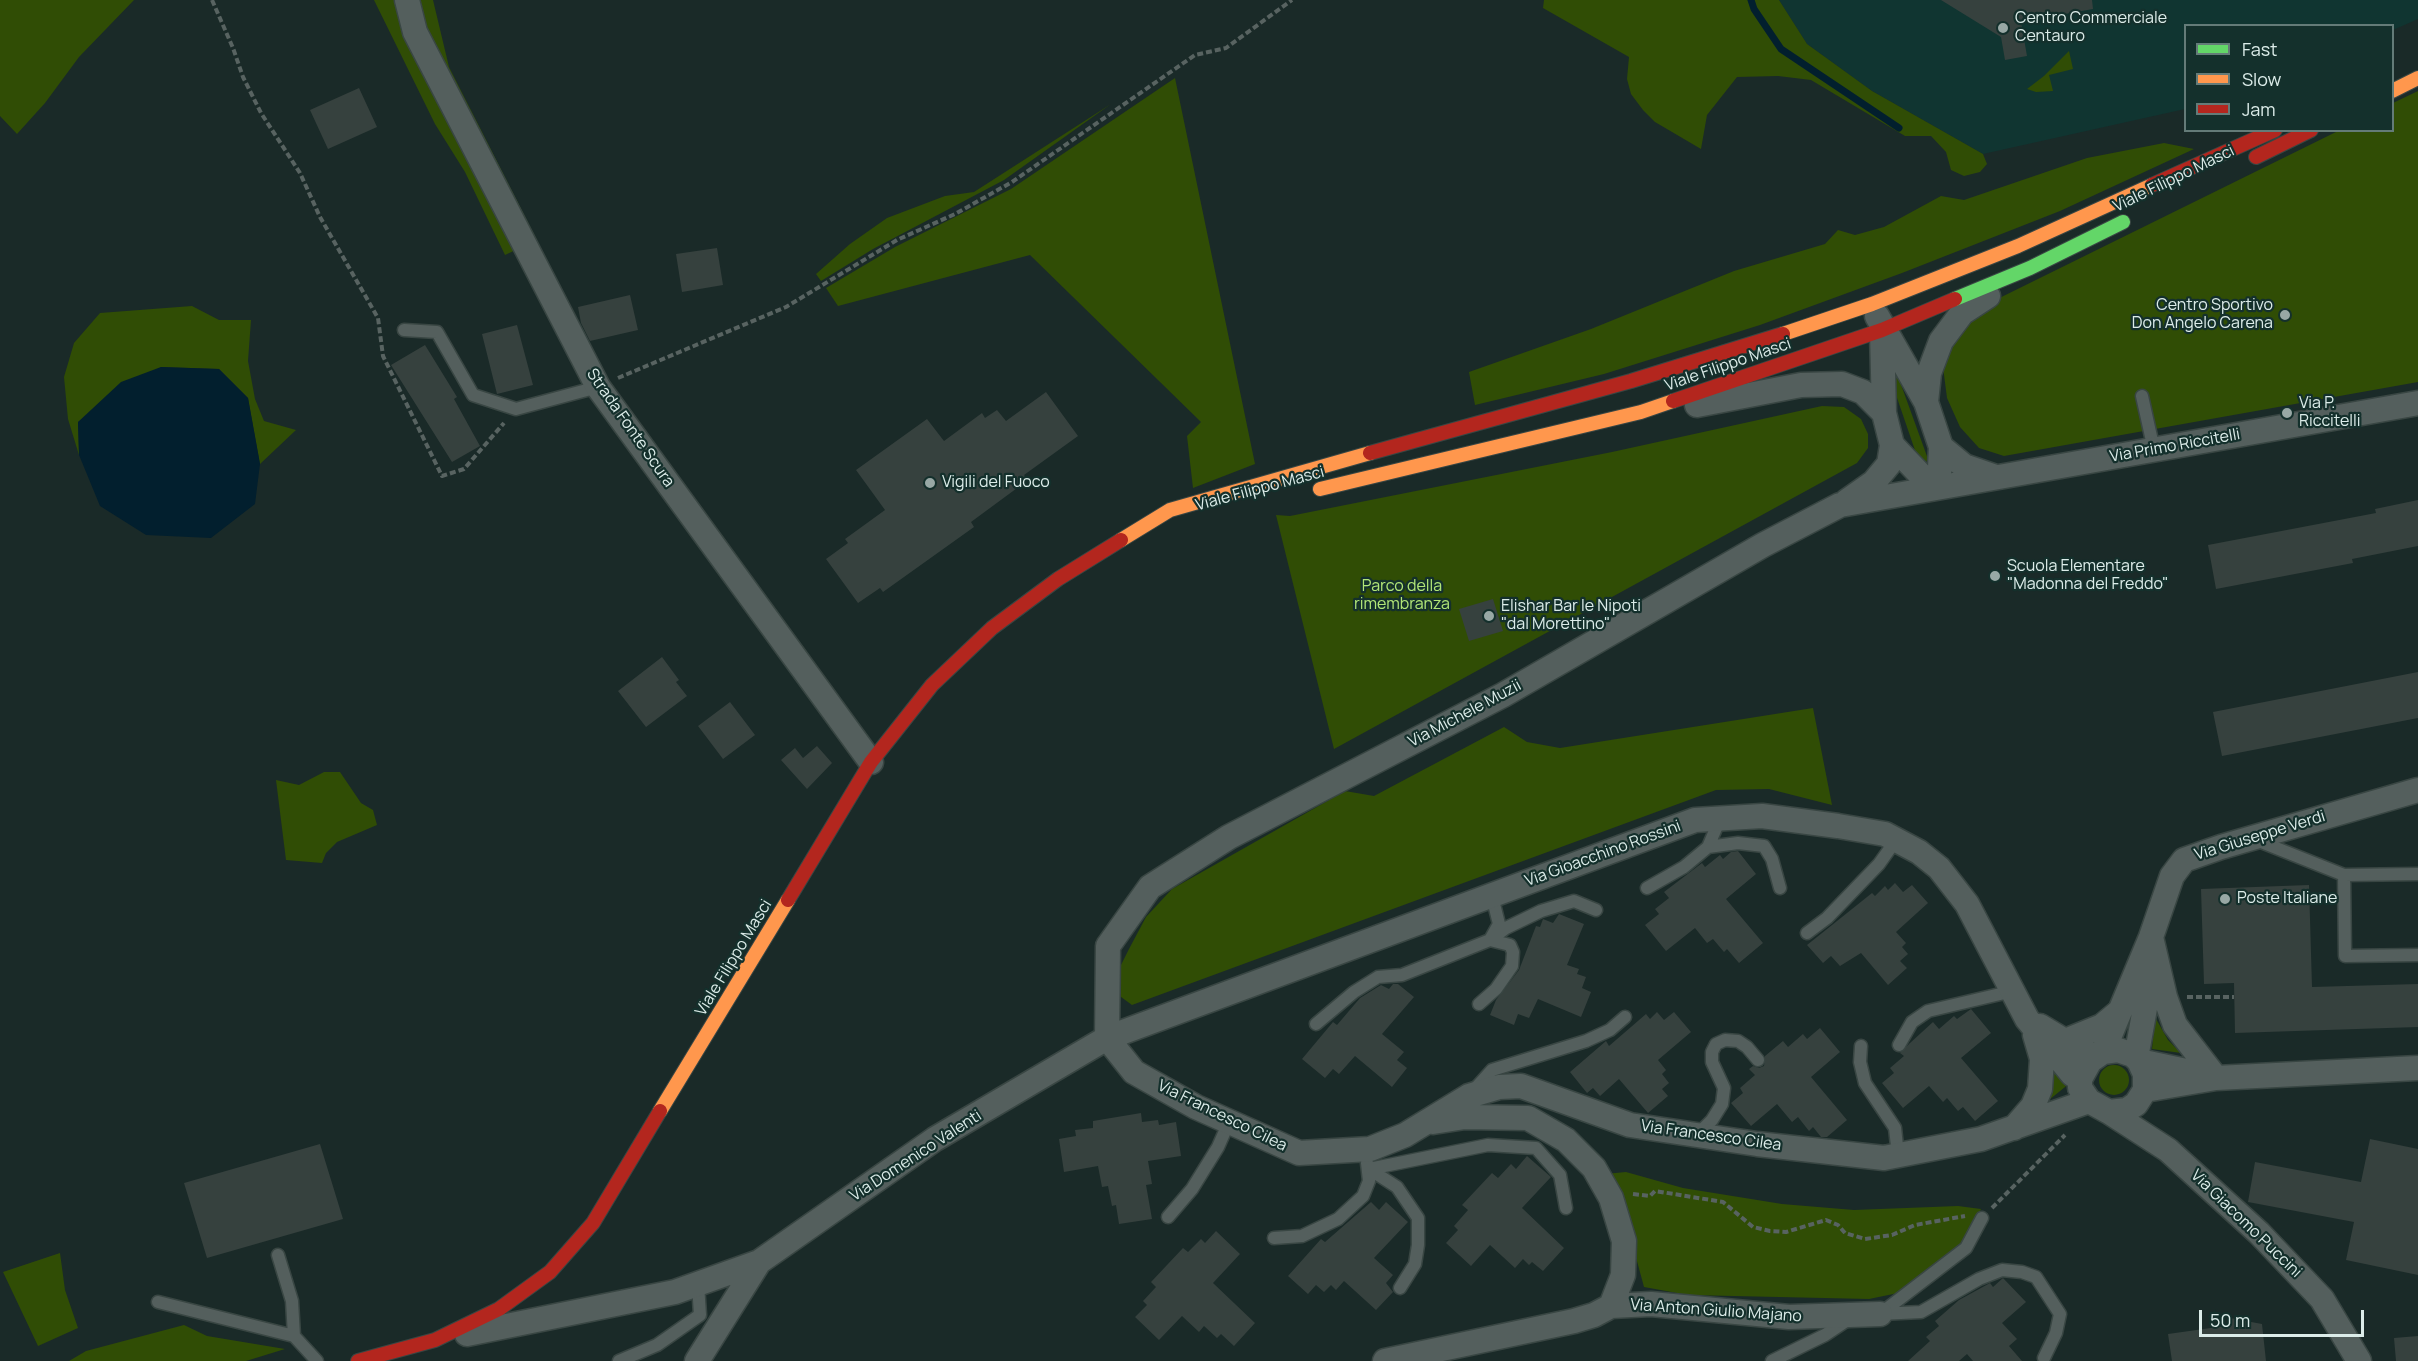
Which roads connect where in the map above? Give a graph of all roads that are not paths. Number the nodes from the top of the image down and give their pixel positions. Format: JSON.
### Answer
{"nodes":[{"id":1,"x":407,"y":0,"type":"edge"},
{"id":2,"x":2418,"y":68,"type":"edge"},
{"id":3,"x":2394,"y":77,"type":"edge"},
{"id":4,"x":2418,"y":78,"type":"edge"},
{"id":5,"x":2394,"y":90,"type":"edge"},
{"id":6,"x":2271,"y":132,"type":"edge"},
{"id":7,"x":2307,"y":132,"type":"edge"},
{"id":8,"x":2239,"y":166,"type":"dead end"},
{"id":9,"x":2135,"y":216,"type":"dead end"},
{"id":10,"x":2030,"y":268,"type":"junction"},
{"id":11,"x":1872,"y":304,"type":"junction"},
{"id":12,"x":404,"y":330,"type":"dead end"},
{"id":13,"x":1882,"y":330,"type":"junction"},
{"id":14,"x":598,"y":387,"type":"junction"},
{"id":15,"x":2142,"y":396,"type":"dead end"},
{"id":16,"x":1926,"y":402,"type":"junction"},
{"id":17,"x":2418,"y":403,"type":"edge"},
{"id":18,"x":1641,"y":412,"type":"junction"},
{"id":19,"x":1884,"y":413,"type":"junction"},
{"id":20,"x":1892,"y":445,"type":"junction"},
{"id":21,"x":1941,"y":447,"type":"junction"},
{"id":22,"x":2154,"y":450,"type":"junction"},
{"id":23,"x":1998,"y":477,"type":"junction"},
{"id":24,"x":1933,"y":488,"type":"junction"},
{"id":25,"x":1310,"y":491,"type":"dead end"},
{"id":26,"x":1839,"y":505,"type":"junction"},
{"id":27,"x":1164,"y":532,"type":"dead end"},
{"id":28,"x":1125,"y":540,"type":"junction"},
{"id":29,"x":871,"y":762,"type":"junction"},
{"id":30,"x":2418,"y":790,"type":"edge"},
{"id":31,"x":1720,"y":819,"type":"junction"},
{"id":32,"x":2252,"y":838,"type":"junction"},
{"id":33,"x":1896,"y":840,"type":"junction"},
{"id":34,"x":1708,"y":846,"type":"junction"},
{"id":35,"x":2418,"y":874,"type":"edge"},
{"id":36,"x":2344,"y":875,"type":"junction"},
{"id":37,"x":1647,"y":888,"type":"dead end"},
{"id":38,"x":1780,"y":888,"type":"dead end"},
{"id":39,"x":1492,"y":896,"type":"junction"},
{"id":40,"x":1596,"y":910,"type":"dead end"},
{"id":41,"x":1807,"y":933,"type":"dead end"},
{"id":42,"x":2151,"y":937,"type":"junction"},
{"id":43,"x":1490,"y":940,"type":"junction"},
{"id":44,"x":2418,"y":955,"type":"edge"},
{"id":45,"x":2013,"y":991,"type":"junction"},
{"id":46,"x":1479,"y":1004,"type":"dead end"},
{"id":47,"x":2121,"y":1010,"type":"junction"},
{"id":48,"x":1625,"y":1017,"type":"dead end"},
{"id":49,"x":2027,"y":1019,"type":"junction"},
{"id":50,"x":1316,"y":1024,"type":"dead end"},
{"id":51,"x":1107,"y":1038,"type":"junction"},
{"id":52,"x":2065,"y":1041,"type":"junction"},
{"id":53,"x":1899,"y":1044,"type":"dead end"},
{"id":54,"x":1861,"y":1046,"type":"dead end"},
{"id":55,"x":2099,"y":1054,"type":"junction"},
{"id":56,"x":1758,"y":1060,"type":"dead end"},
{"id":57,"x":2138,"y":1060,"type":"junction"},
{"id":58,"x":2418,"y":1068,"type":"edge"},
{"id":59,"x":2216,"y":1078,"type":"junction"},
{"id":60,"x":2143,"y":1094,"type":"junction"},
{"id":61,"x":1470,"y":1096,"type":"junction"},
{"id":62,"x":2087,"y":1100,"type":"junction"},
{"id":63,"x":1229,"y":1122,"type":"junction"},
{"id":64,"x":1422,"y":1124,"type":"junction"},
{"id":65,"x":2013,"y":1130,"type":"junction"},
{"id":66,"x":1697,"y":1135,"type":"junction"},
{"id":67,"x":2168,"y":1150,"type":"junction"},
{"id":68,"x":1898,"y":1155,"type":"junction"},
{"id":69,"x":1366,"y":1160,"type":"junction"},
{"id":70,"x":1566,"y":1208,"type":"dead end"},
{"id":71,"x":1168,"y":1217,"type":"dead end"},
{"id":72,"x":1982,"y":1218,"type":"road end"},
{"id":73,"x":1274,"y":1238,"type":"dead end"},
{"id":74,"x":278,"y":1255,"type":"dead end"},
{"id":75,"x":759,"y":1262,"type":"junction"},
{"id":76,"x":698,"y":1284,"type":"junction"},
{"id":77,"x":1400,"y":1288,"type":"dead end"},
{"id":78,"x":158,"y":1302,"type":"dead end"},
{"id":79,"x":1611,"y":1306,"type":"junction"},
{"id":80,"x":1880,"y":1314,"type":"junction"},
{"id":81,"x":1856,"y":1315,"type":"junction"},
{"id":82,"x":294,"y":1336,"type":"junction"},
{"id":83,"x":435,"y":1340,"type":"junction"},
{"id":84,"x":2044,"y":1358,"type":"dead end"},
{"id":85,"x":317,"y":1361,"type":"edge"},
{"id":86,"x":358,"y":1361,"type":"edge"},
{"id":87,"x":619,"y":1361,"type":"edge"},
{"id":88,"x":697,"y":1361,"type":"edge"},
{"id":89,"x":1385,"y":1361,"type":"edge"},
{"id":90,"x":1772,"y":1361,"type":"edge"},
{"id":91,"x":2359,"y":1361,"type":"edge"}],
"edges":[{"from":1,"to":14,"type":"street","name":"Strada Fonte Scura"},
{"from":2,"to":3,"type":"main road"},
{"from":4,"to":5,"type":"main road"},
{"from":6,"to":11,"type":"main road","name":"Viale Filippo Masci"},
{"from":7,"to":8,"type":"main road","name":"Viale Filippo Masci"},
{"from":9,"to":10,"type":"main road","name":"Viale Filippo Masci"},
{"from":10,"to":13,"type":"main road","name":"Viale Filippo Masci"},
{"from":10,"to":16,"type":"street"},
{"from":11,"to":13,"type":"street"},
{"from":11,"to":28,"type":"main road","name":"Viale Filippo Masci"},
{"from":12,"to":14,"type":"lane"},
{"from":13,"to":16,"type":"street"},
{"from":13,"to":18,"type":"main road","name":"Viale Filippo Masci"},
{"from":13,"to":19,"type":"street"},
{"from":14,"to":29,"type":"street","name":"Strada Fonte Scura"},
{"from":15,"to":22,"type":"lane"},
{"from":16,"to":21,"type":"street"},
{"from":17,"to":22,"type":"street","name":"Via Primo Riccitelli"},
{"from":18,"to":19,"type":"street"},
{"from":18,"to":25,"type":"main road","name":"Viale Filippo Masci"},
{"from":19,"to":20,"type":"street"},
{"from":20,"to":24,"type":"street"},
{"from":20,"to":26,"type":"street"},
{"from":21,"to":23,"type":"street"},
{"from":21,"to":24,"type":"street"},
{"from":22,"to":23,"type":"street","name":"Via Primo Riccitelli"},
{"from":23,"to":24,"type":"street","name":"Via Primo Riccitelli"},
{"from":24,"to":26,"type":"street","name":"Via Michele Muzii"},
{"from":26,"to":51,"type":"street","name":"Via Michele Muzii"},
{"from":27,"to":28,"type":"main road","name":"Viale Filippo Masci"},
{"from":28,"to":29,"type":"main road","name":"Viale Filippo Masci"},
{"from":29,"to":83,"type":"main road","name":"Viale Filippo Masci"},
{"from":30,"to":32,"type":"street","name":"Via Giuseppe Verdi"},
{"from":31,"to":33,"type":"street","name":"Via Gioacchino Rossini"},
{"from":31,"to":34,"type":"lane"},
{"from":31,"to":39,"type":"street","name":"Via Gioacchino Rossini"},
{"from":32,"to":36,"type":"lane"},
{"from":32,"to":42,"type":"street","name":"Via Giuseppe Verdi"},
{"from":33,"to":41,"type":"lane"},
{"from":33,"to":45,"type":"street","name":"Via Gioacchino Rossini"},
{"from":34,"to":37,"type":"lane"},
{"from":34,"to":38,"type":"lane"},
{"from":35,"to":36,"type":"lane"},
{"from":36,"to":44,"type":"lane"},
{"from":39,"to":43,"type":"lane"},
{"from":39,"to":51,"type":"street","name":"Via Gioacchino Rossini"},
{"from":40,"to":43,"type":"lane"},
{"from":42,"to":47,"type":"street","name":"Via Giuseppe Verdi"},
{"from":42,"to":57,"type":"street","name":"Via Giuseppe Verdi"},
{"from":42,"to":59,"type":"street"},
{"from":43,"to":46,"type":"lane"},
{"from":43,"to":50,"type":"lane"},
{"from":45,"to":49,"type":"street","name":"Via Gioacchino Rossini"},
{"from":45,"to":53,"type":"lane"},
{"from":47,"to":52,"type":"street"},
{"from":47,"to":55,"type":"street","name":"Via Giuseppe Verdi"},
{"from":48,"to":61,"type":"lane"},
{"from":49,"to":52,"type":"street"},
{"from":49,"to":62,"type":"street","name":"Via Gioacchino Rossini"},
{"from":49,"to":65,"type":"street"},
{"from":51,"to":63,"type":"street","name":"Via Francesco Cilea"},
{"from":51,"to":75,"type":"street","name":"Via Domenico Valenti"},
{"from":52,"to":55,"type":"street"},
{"from":54,"to":68,"type":"lane"},
{"from":55,"to":57,"type":"street"},
{"from":55,"to":62,"type":"street"},
{"from":56,"to":66,"type":"lane"},
{"from":57,"to":59,"type":"street"},
{"from":57,"to":60,"type":"street"},
{"from":58,"to":59,"type":"street"},
{"from":59,"to":60,"type":"street"},
{"from":60,"to":62,"type":"street"},
{"from":60,"to":67,"type":"street","name":"Via Giacomo Puccini"},
{"from":61,"to":64,"type":"street","name":"Via Francesco Cilea"},
{"from":61,"to":66,"type":"street","name":"Via Francesco Cilea"},
{"from":62,"to":65,"type":"street","name":"Via Francesco Cilea"},
{"from":62,"to":67,"type":"street","name":"Via Giacomo Puccini"},
{"from":63,"to":69,"type":"street","name":"Via Francesco Cilea"},
{"from":63,"to":71,"type":"lane"},
{"from":64,"to":69,"type":"street","name":"Via Francesco Cilea"},
{"from":64,"to":79,"type":"street","name":"Via Francesco Cilea"},
{"from":65,"to":68,"type":"street","name":"Via Francesco Cilea"},
{"from":66,"to":68,"type":"street","name":"Via Francesco Cilea"},
{"from":67,"to":91,"type":"street","name":"Via Giacomo Puccini"},
{"from":69,"to":70,"type":"lane"},
{"from":69,"to":73,"type":"lane"},
{"from":69,"to":77,"type":"lane"},
{"from":72,"to":80,"type":"lane"},
{"from":74,"to":82,"type":"lane"},
{"from":75,"to":76,"type":"street","name":"Via Domenico Valenti"},
{"from":75,"to":88,"type":"street","name":"Via Domenico Valenti"},
{"from":76,"to":83,"type":"street","name":"Via Domenico Valenti"},
{"from":76,"to":87,"type":"lane"},
{"from":78,"to":82,"type":"lane"},
{"from":79,"to":81,"type":"street","name":"Via Anton Giulio Majano"},
{"from":79,"to":89,"type":"street","name":"Via Anton Giulio Majano"},
{"from":80,"to":81,"type":"street","name":"Via Anton Giulio Majano"},
{"from":80,"to":84,"type":"lane"},
{"from":81,"to":90,"type":"lane"},
{"from":82,"to":85,"type":"lane"},
{"from":83,"to":86,"type":"main road","name":"Viale Filippo Masci"}]}
